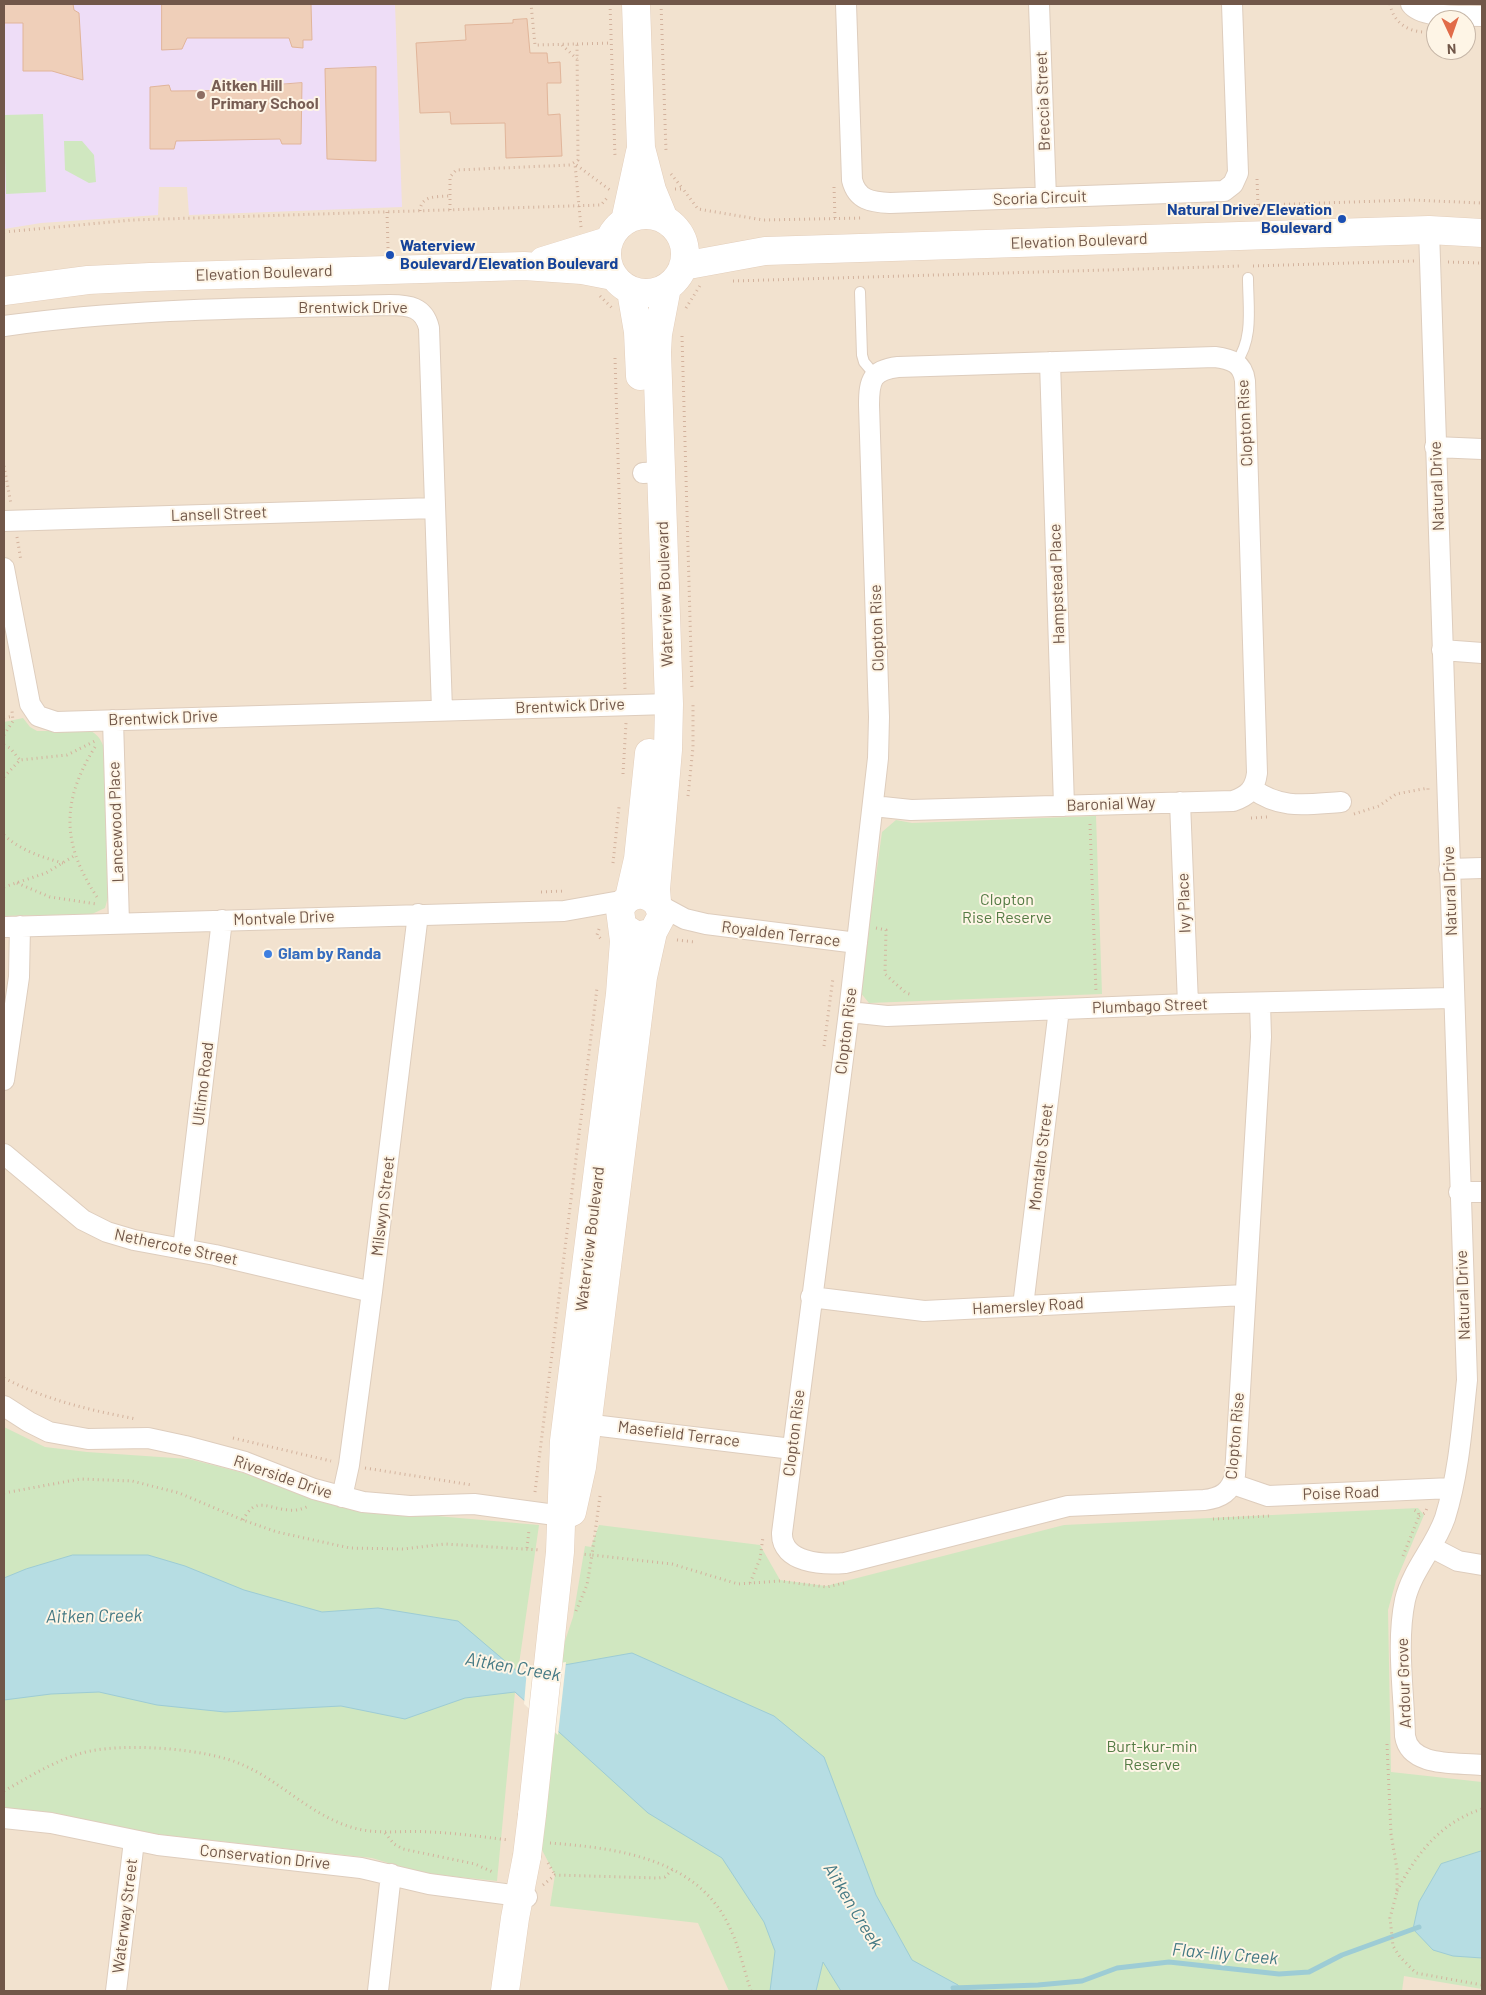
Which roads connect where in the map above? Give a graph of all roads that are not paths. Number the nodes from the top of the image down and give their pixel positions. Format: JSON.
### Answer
{"nodes":[{"id":1,"x":636,"y":4,"type":"edge"},
{"id":2,"x":846,"y":4,"type":"edge"},
{"id":3,"x":1039,"y":4,"type":"edge"},
{"id":4,"x":1232,"y":4,"type":"edge"},
{"id":5,"x":1411,"y":4,"type":"edge"},
{"id":6,"x":1482,"y":16,"type":"edge"},
{"id":7,"x":641,"y":190,"type":"junction"},
{"id":8,"x":1046,"y":198,"type":"junction"},
{"id":9,"x":664,"y":219,"type":"junction"},
{"id":10,"x":625,"y":220,"type":"junction"},
{"id":11,"x":1429,"y":230,"type":"junction"},
{"id":12,"x":1482,"y":232,"type":"edge"},
{"id":13,"x":608,"y":241,"type":"junction"},
{"id":14,"x":683,"y":252,"type":"junction"},
{"id":15,"x":524,"y":266,"type":"junction"},
{"id":16,"x":1248,"y":278,"type":"dead end"},
{"id":17,"x":622,"y":283,"type":"junction"},
{"id":18,"x":667,"y":287,"type":"junction"},
{"id":19,"x":4,"y":290,"type":"edge"},
{"id":20,"x":860,"y":292,"type":"dead end"},
{"id":21,"x":4,"y":326,"type":"edge"},
{"id":22,"x":1050,"y":362,"type":"junction"},
{"id":23,"x":1236,"y":363,"type":"junction"},
{"id":24,"x":875,"y":376,"type":"junction"},
{"id":25,"x":1435,"y":447,"type":"junction"},
{"id":26,"x":1482,"y":448,"type":"edge"},
{"id":27,"x":652,"y":472,"type":"junction"},
{"id":28,"x":434,"y":508,"type":"junction"},
{"id":29,"x":9,"y":521,"type":"edge"},
{"id":30,"x":13,"y":568,"type":"edge"},
{"id":31,"x":9,"y":624,"type":"edge"},
{"id":32,"x":1442,"y":650,"type":"junction"},
{"id":33,"x":1482,"y":653,"type":"edge"},
{"id":34,"x":649,"y":704,"type":"junction"},
{"id":35,"x":442,"y":710,"type":"junction"},
{"id":36,"x":113,"y":720,"type":"junction"},
{"id":37,"x":1253,"y":789,"type":"junction"},
{"id":38,"x":1180,"y":802,"type":"junction"},
{"id":39,"x":1341,"y":802,"type":"dead end"},
{"id":40,"x":873,"y":806,"type":"junction"},
{"id":41,"x":1064,"y":806,"type":"junction"},
{"id":42,"x":1482,"y":868,"type":"edge"},
{"id":43,"x":1449,"y":869,"type":"junction"},
{"id":44,"x":564,"y":911,"type":"junction"},
{"id":45,"x":418,"y":914,"type":"junction"},
{"id":46,"x":620,"y":914,"type":"junction"},
{"id":47,"x":656,"y":917,"type":"junction"},
{"id":48,"x":222,"y":920,"type":"junction"},
{"id":49,"x":119,"y":923,"type":"junction"},
{"id":50,"x":12,"y":926,"type":"edge"},
{"id":51,"x":851,"y":936,"type":"junction"},
{"id":52,"x":1452,"y":998,"type":"junction"},
{"id":53,"x":1260,"y":1003,"type":"junction"},
{"id":54,"x":1188,"y":1004,"type":"junction"},
{"id":55,"x":1059,"y":1009,"type":"junction"},
{"id":56,"x":849,"y":1012,"type":"junction"},
{"id":57,"x":4,"y":1080,"type":"edge"},
{"id":58,"x":4,"y":1154,"type":"edge"},
{"id":59,"x":607,"y":1186,"type":"junction"},
{"id":60,"x":1459,"y":1192,"type":"junction"},
{"id":61,"x":1482,"y":1192,"type":"edge"},
{"id":62,"x":183,"y":1248,"type":"junction"},
{"id":63,"x":372,"y":1292,"type":"junction"},
{"id":64,"x":1245,"y":1295,"type":"junction"},
{"id":65,"x":811,"y":1297,"type":"junction"},
{"id":66,"x":1024,"y":1306,"type":"junction"},
{"id":67,"x":1474,"y":1380,"type":"edge"},
{"id":68,"x":4,"y":1406,"type":"edge"},
{"id":69,"x":577,"y":1423,"type":"junction"},
{"id":70,"x":792,"y":1449,"type":"junction"},
{"id":71,"x":1233,"y":1484,"type":"junction"},
{"id":72,"x":1452,"y":1488,"type":"junction"},
{"id":73,"x":334,"y":1495,"type":"junction"},
{"id":74,"x":566,"y":1516,"type":"junction"},
{"id":75,"x":1431,"y":1547,"type":"junction"},
{"id":76,"x":1482,"y":1566,"type":"edge"},
{"id":77,"x":1482,"y":1765,"type":"edge"},
{"id":78,"x":4,"y":1818,"type":"edge"},
{"id":79,"x":134,"y":1841,"type":"junction"},
{"id":80,"x":391,"y":1874,"type":"junction"},
{"id":81,"x":514,"y":1895,"type":"junction"},
{"id":82,"x":116,"y":1991,"type":"edge"},
{"id":83,"x":378,"y":1991,"type":"edge"},
{"id":84,"x":505,"y":1991,"type":"edge"},
{"id":85,"x":521,"y":1991,"type":"edge"}],
"edges":[{"from":1,"to":7,"type":"street"},
{"from":2,"to":8,"type":"street","name":"Scoria Circuit"},
{"from":3,"to":8,"type":"street","name":"Breccia Street"},
{"from":4,"to":8,"type":"street","name":"Scoria Circuit"},
{"from":5,"to":6,"type":"street"},
{"from":7,"to":9,"type":"street"},
{"from":7,"to":10,"type":"street"},
{"from":9,"to":10,"type":"street"},
{"from":9,"to":14,"type":"street"},
{"from":10,"to":13,"type":"street"},
{"from":11,"to":12,"type":"street","name":"Elevation Boulevard"},
{"from":11,"to":14,"type":"street","name":"Elevation Boulevard"},
{"from":11,"to":25,"type":"street","name":"Natural Drive"},
{"from":13,"to":15,"type":"street","name":"Elevation Boulevard"},
{"from":13,"to":17,"type":"street"},
{"from":14,"to":18,"type":"street"},
{"from":15,"to":17,"type":"street","name":"Elevation Boulevard"},
{"from":15,"to":19,"type":"street","name":"Elevation Boulevard"},
{"from":16,"to":23,"type":"lane"},
{"from":17,"to":18,"type":"street"},
{"from":17,"to":27,"type":"street","name":"Waterview Boulevard"},
{"from":18,"to":27,"type":"street","name":"Waterview Boulevard"},
{"from":20,"to":24,"type":"lane"},
{"from":21,"to":28,"type":"street","name":"Brentwick Drive"},
{"from":22,"to":23,"type":"street","name":"Clopton Rise"},
{"from":22,"to":24,"type":"street","name":"Clopton Rise"},
{"from":22,"to":41,"type":"street","name":"Hampstead Place"},
{"from":23,"to":37,"type":"street","name":"Clopton Rise"},
{"from":24,"to":40,"type":"street","name":"Clopton Rise"},
{"from":25,"to":26,"type":"street"},
{"from":25,"to":32,"type":"street","name":"Natural Drive"},
{"from":27,"to":34,"type":"street","name":"Waterview Boulevard"},
{"from":28,"to":29,"type":"street","name":"Lansell Street"},
{"from":28,"to":35,"type":"street","name":"Brentwick Drive"},
{"from":30,"to":31,"type":"street","name":"Brentwick Drive"},
{"from":31,"to":36,"type":"street","name":"Brentwick Drive"},
{"from":32,"to":33,"type":"street"},
{"from":32,"to":43,"type":"street","name":"Natural Drive"},
{"from":34,"to":35,"type":"street","name":"Brentwick Drive"},
{"from":34,"to":46,"type":"street","name":"Waterview Boulevard"},
{"from":34,"to":47,"type":"street","name":"Waterview Boulevard"},
{"from":35,"to":36,"type":"street","name":"Brentwick Drive"},
{"from":36,"to":49,"type":"street","name":"Lancewood Place"},
{"from":37,"to":38,"type":"street","name":"Baronial Way"},
{"from":37,"to":39,"type":"street"},
{"from":38,"to":41,"type":"street","name":"Baronial Way"},
{"from":38,"to":54,"type":"street","name":"Ivy Place"},
{"from":40,"to":41,"type":"street","name":"Baronial Way"},
{"from":40,"to":51,"type":"street","name":"Clopton Rise"},
{"from":42,"to":43,"type":"street"},
{"from":43,"to":52,"type":"street","name":"Natural Drive"},
{"from":44,"to":45,"type":"street","name":"Montvale Drive"},
{"from":44,"to":46,"type":"street","name":"Montvale Drive"},
{"from":44,"to":46,"type":"street","name":"Montvale Drive"},
{"from":45,"to":48,"type":"street","name":"Montvale Drive"},
{"from":45,"to":63,"type":"street","name":"Milswyn Street"},
{"from":46,"to":47,"type":"street"},
{"from":46,"to":47,"type":"street"},
{"from":46,"to":59,"type":"street","name":"Waterview Boulevard"},
{"from":47,"to":51,"type":"street","name":"Royalden Terrace"},
{"from":47,"to":59,"type":"street","name":"Waterview Boulevard"},
{"from":48,"to":49,"type":"street","name":"Montvale Drive"},
{"from":48,"to":62,"type":"street","name":"Ultimo Road"},
{"from":49,"to":50,"type":"street","name":"Montvale Drive"},
{"from":50,"to":57,"type":"street"},
{"from":51,"to":56,"type":"street","name":"Clopton Rise"},
{"from":52,"to":53,"type":"street","name":"Plumbago Street"},
{"from":52,"to":60,"type":"street","name":"Natural Drive"},
{"from":53,"to":54,"type":"street","name":"Plumbago Street"},
{"from":53,"to":64,"type":"street","name":"Clopton Rise"},
{"from":54,"to":55,"type":"street","name":"Plumbago Street"},
{"from":55,"to":56,"type":"street","name":"Plumbago Street"},
{"from":55,"to":66,"type":"street","name":"Montalto Street"},
{"from":56,"to":65,"type":"street","name":"Clopton Rise"},
{"from":58,"to":62,"type":"street","name":"Nethercote Street"},
{"from":59,"to":69,"type":"street","name":"Waterview Boulevard"},
{"from":60,"to":61,"type":"street"},
{"from":60,"to":67,"type":"street","name":"Natural Drive"},
{"from":62,"to":63,"type":"street","name":"Nethercote Street"},
{"from":63,"to":73,"type":"street","name":"Milswyn Street"},
{"from":64,"to":66,"type":"street","name":"Hamersley Road"},
{"from":64,"to":71,"type":"street","name":"Clopton Rise"},
{"from":65,"to":66,"type":"street","name":"Hamersley Road"},
{"from":65,"to":70,"type":"street","name":"Clopton Rise"},
{"from":67,"to":72,"type":"street","name":"Natural Drive"},
{"from":68,"to":73,"type":"street","name":"Riverside Drive"},
{"from":69,"to":70,"type":"street","name":"Masefield Terrace"},
{"from":69,"to":74,"type":"street","name":"Waterview Boulevard"},
{"from":70,"to":71,"type":"street","name":"Clopton Rise"},
{"from":71,"to":72,"type":"street","name":"Poise Road"},
{"from":72,"to":75,"type":"street","name":"Natural Drive"},
{"from":73,"to":74,"type":"street","name":"Riverside Drive"},
{"from":74,"to":81,"type":"street","name":"Waterview Boulevard","bridge":true},
{"from":75,"to":76,"type":"street"},
{"from":75,"to":77,"type":"street","name":"Ardour Grove"},
{"from":78,"to":79,"type":"street","name":"Conservation Drive"},
{"from":79,"to":80,"type":"street","name":"Conservation Drive"},
{"from":79,"to":82,"type":"street","name":"Waterway Street"},
{"from":80,"to":81,"type":"street","name":"Conservation Drive"},
{"from":80,"to":83,"type":"street"},
{"from":81,"to":84,"type":"street","name":"Waterview Boulevard"},
{"from":81,"to":85,"type":"street","name":"Waterview Boulevard"}]}
